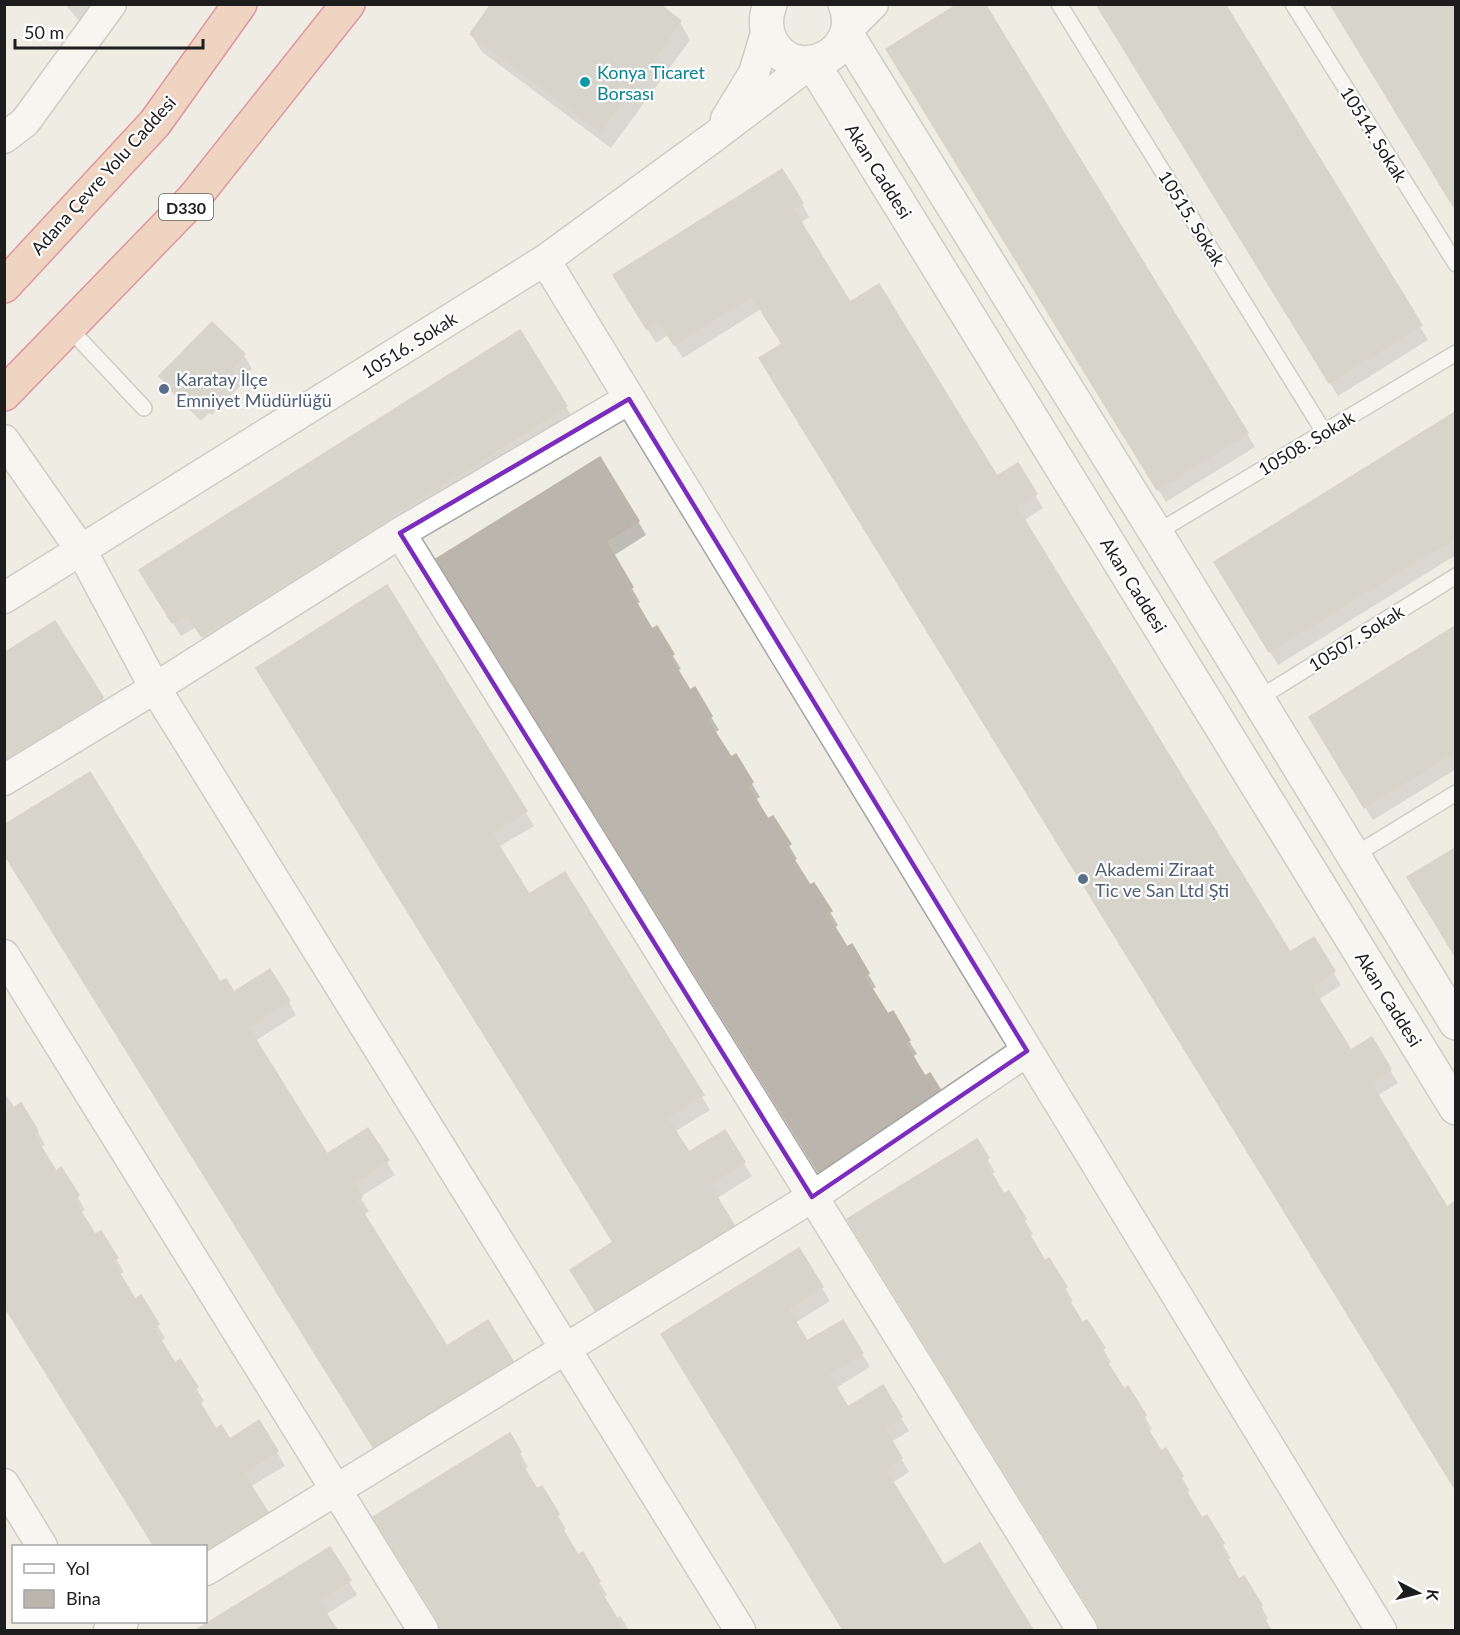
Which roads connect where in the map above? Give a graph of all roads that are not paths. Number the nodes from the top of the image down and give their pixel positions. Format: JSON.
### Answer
{"nodes":[{"id":1,"x":111,"y":4,"type":"edge"},
{"id":2,"x":240,"y":4,"type":"edge"},
{"id":3,"x":348,"y":4,"type":"edge"},
{"id":4,"x":873,"y":4,"type":"edge"},
{"id":5,"x":1059,"y":4,"type":"edge"},
{"id":6,"x":1293,"y":4,"type":"edge"},
{"id":7,"x":768,"y":12,"type":"edge"},
{"id":8,"x":847,"y":23,"type":"edge"},
{"id":9,"x":812,"y":62,"type":"junction"},
{"id":10,"x":715,"y":136,"type":"junction"},
{"id":11,"x":4,"y":138,"type":"edge"},
{"id":12,"x":545,"y":260,"type":"junction"},
{"id":13,"x":1455,"y":264,"type":"edge"},
{"id":14,"x":11,"y":274,"type":"edge"},
{"id":15,"x":69,"y":328,"type":"junction"},
{"id":16,"x":1455,"y":353,"type":"edge"},
{"id":17,"x":4,"y":394,"type":"edge"},
{"id":18,"x":629,"y":399,"type":"junction"},
{"id":19,"x":144,"y":408,"type":"dead end"},
{"id":20,"x":1324,"y":432,"type":"junction"},
{"id":21,"x":4,"y":440,"type":"edge"},
{"id":22,"x":399,"y":533,"type":"junction"},
{"id":23,"x":1156,"y":533,"type":"junction"},
{"id":24,"x":81,"y":550,"type":"junction"},
{"id":25,"x":1455,"y":576,"type":"edge"},
{"id":26,"x":4,"y":598,"type":"edge"},
{"id":27,"x":155,"y":688,"type":"junction"},
{"id":28,"x":1256,"y":700,"type":"junction"},
{"id":29,"x":4,"y":780,"type":"edge"},
{"id":30,"x":1455,"y":793,"type":"edge"},
{"id":31,"x":1353,"y":856,"type":"junction"},
{"id":32,"x":4,"y":955,"type":"edge"},
{"id":33,"x":1453,"y":1012,"type":"edge"},
{"id":34,"x":1027,"y":1051,"type":"junction"},
{"id":35,"x":1455,"y":1108,"type":"edge"},
{"id":36,"x":812,"y":1197,"type":"junction"},
{"id":37,"x":565,"y":1349,"type":"junction"},
{"id":38,"x":4,"y":1484,"type":"edge"},
{"id":39,"x":335,"y":1489,"type":"junction"},
{"id":40,"x":41,"y":1545,"type":"edge"},
{"id":41,"x":207,"y":1569,"type":"edge"},
{"id":42,"x":423,"y":1630,"type":"edge"},
{"id":43,"x":740,"y":1630,"type":"edge"},
{"id":44,"x":1082,"y":1630,"type":"edge"},
{"id":45,"x":1381,"y":1630,"type":"edge"}],
"edges":[{"from":1,"to":11,"type":"street"},
{"from":2,"to":14,"type":"highway","name":"Adana Çevre Yolu Caddesi"},
{"from":3,"to":15,"type":"highway","number":"D330"},
{"from":4,"to":8,"type":"street"},
{"from":5,"to":20,"type":"lane","name":"10515. Sokak"},
{"from":6,"to":13,"type":"lane","name":"10514. Sokak"},
{"from":7,"to":9,"type":"street"},
{"from":7,"to":10,"type":"street"},
{"from":8,"to":9,"type":"street"},
{"from":8,"to":23,"type":"street"},
{"from":9,"to":10,"type":"street","name":"10516. Sokak"},
{"from":9,"to":35,"type":"street","name":"Akan Caddesi"},
{"from":10,"to":12,"type":"street","name":"10516. Sokak"},
{"from":12,"to":18,"type":"street"},
{"from":12,"to":24,"type":"street","name":"10516. Sokak"},
{"from":15,"to":17,"type":"highway","number":"D330"},
{"from":15,"to":19,"type":"lane"},
{"from":16,"to":20,"type":"lane","name":"10508. Sokak"},
{"from":18,"to":22,"type":"street"},
{"from":18,"to":34,"type":"street"},
{"from":20,"to":23,"type":"lane","name":"10508. Sokak"},
{"from":21,"to":24,"type":"street"},
{"from":22,"to":27,"type":"street"},
{"from":22,"to":36,"type":"street"},
{"from":23,"to":28,"type":"street"},
{"from":24,"to":26,"type":"street","name":"10516. Sokak"},
{"from":24,"to":27,"type":"street"},
{"from":25,"to":28,"type":"lane","name":"10507. Sokak"},
{"from":27,"to":29,"type":"street"},
{"from":27,"to":37,"type":"street"},
{"from":28,"to":31,"type":"street"},
{"from":30,"to":31,"type":"lane"},
{"from":31,"to":33,"type":"street"},
{"from":32,"to":39,"type":"street"},
{"from":34,"to":36,"type":"street"},
{"from":34,"to":45,"type":"street"},
{"from":36,"to":37,"type":"street"},
{"from":36,"to":44,"type":"street"},
{"from":37,"to":39,"type":"street"},
{"from":37,"to":43,"type":"street"},
{"from":38,"to":40,"type":"street"},
{"from":39,"to":41,"type":"street"},
{"from":39,"to":42,"type":"street"}]}
